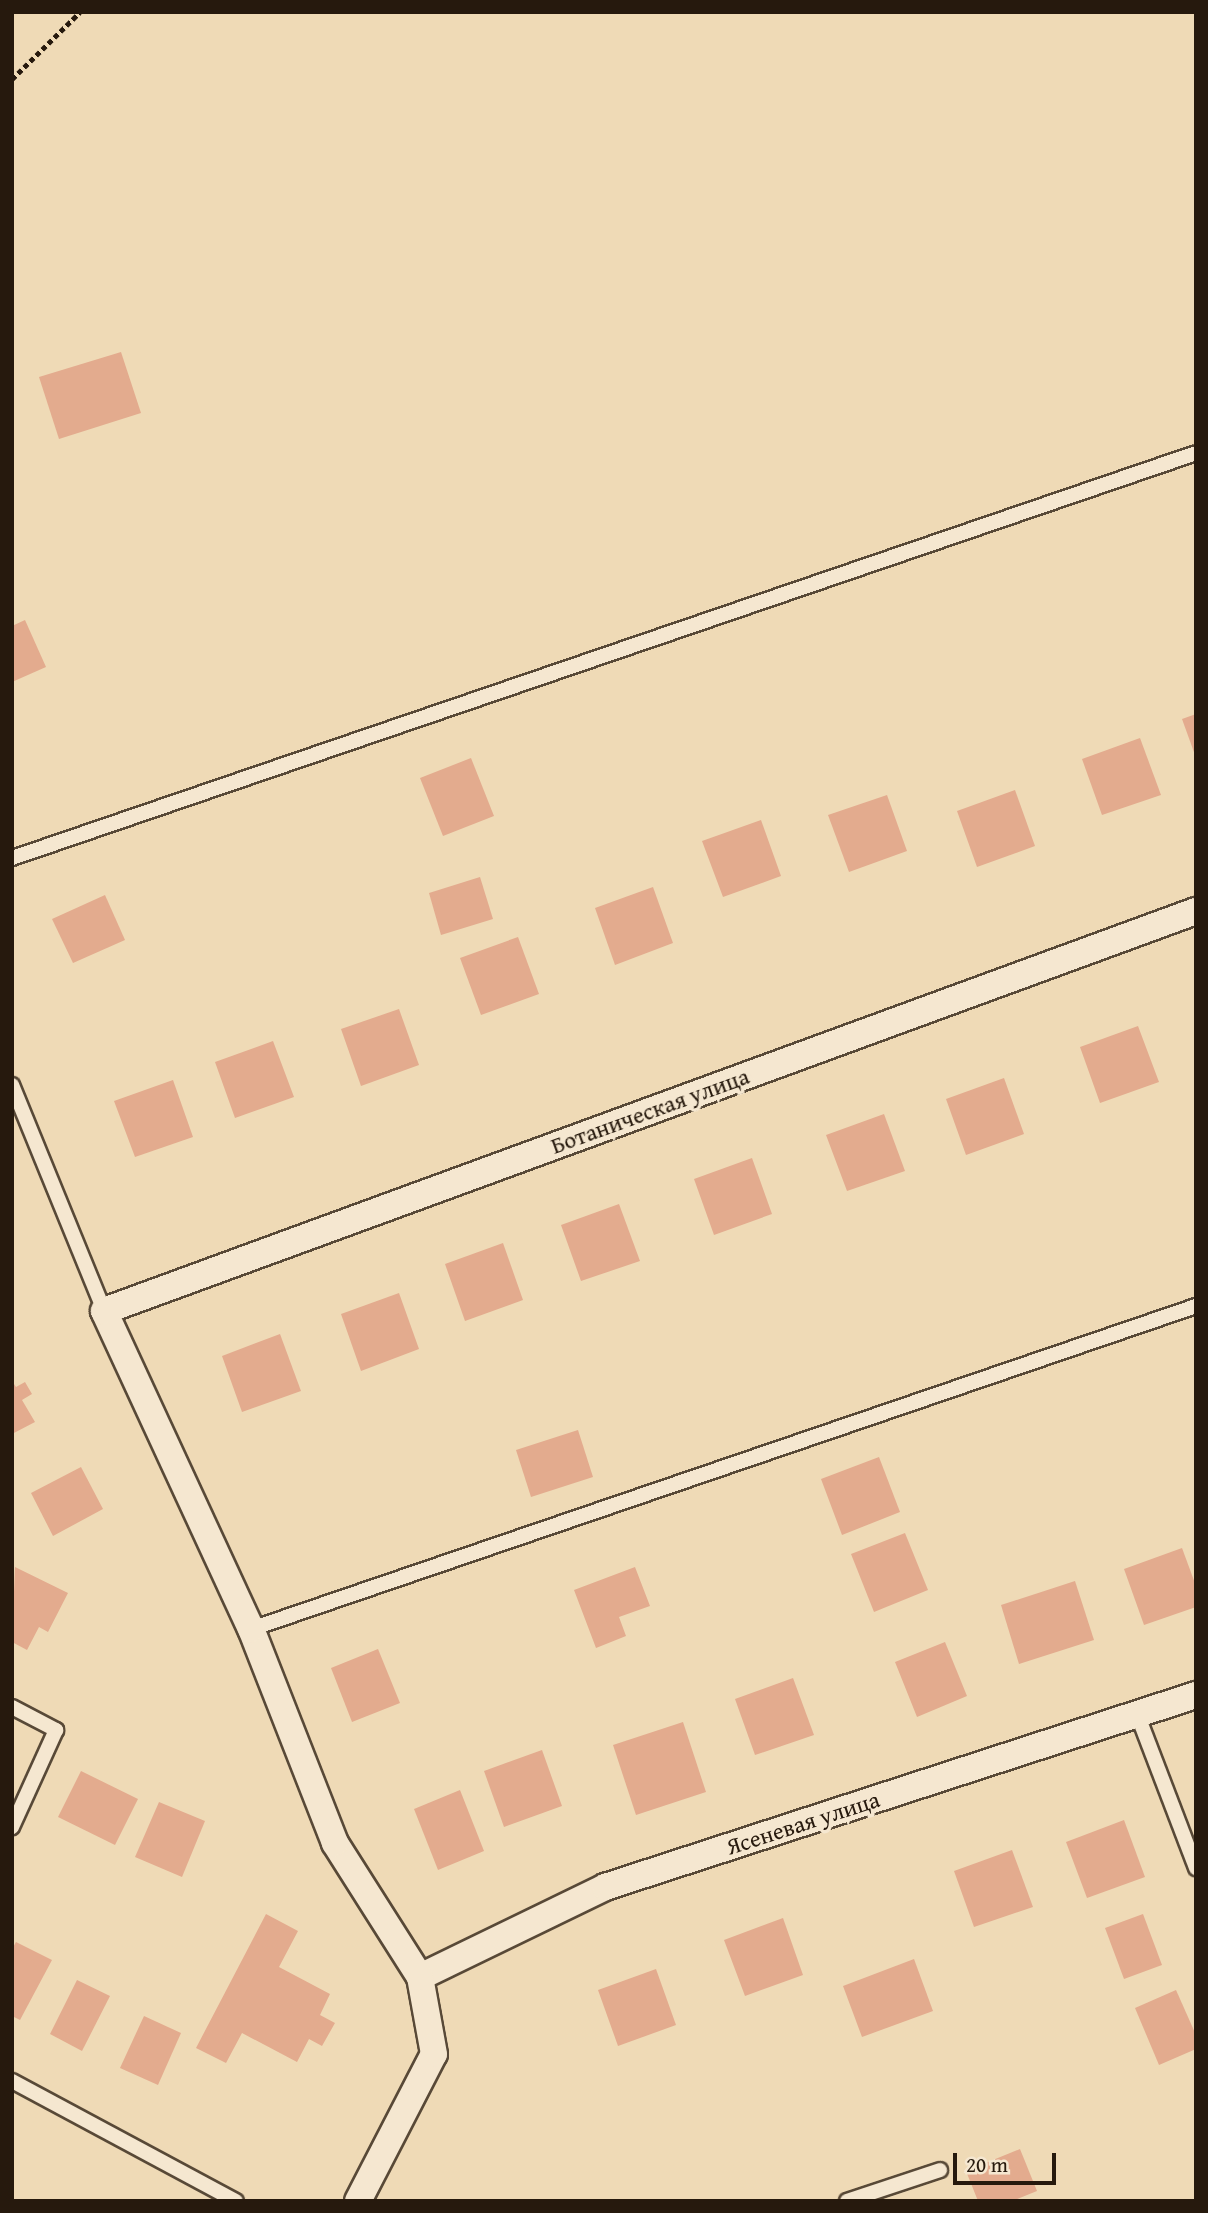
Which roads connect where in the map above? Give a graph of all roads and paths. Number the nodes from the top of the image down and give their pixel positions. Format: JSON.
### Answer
{"nodes":[{"id":1,"x":80,"y":12,"type":"edge"},
{"id":2,"x":12,"y":79,"type":"edge"},
{"id":3,"x":1196,"y":453,"type":"edge"},
{"id":4,"x":12,"y":858,"type":"edge"},
{"id":5,"x":1196,"y":911,"type":"edge"},
{"id":6,"x":12,"y":1085,"type":"edge"},
{"id":7,"x":1196,"y":1306,"type":"edge"},
{"id":8,"x":104,"y":1311,"type":"junction"},
{"id":9,"x":251,"y":1629,"type":"junction"},
{"id":10,"x":1196,"y":1695,"type":"edge"},
{"id":11,"x":12,"y":1707,"type":"edge"},
{"id":12,"x":1138,"y":1716,"type":"junction"},
{"id":13,"x":12,"y":1828,"type":"edge"},
{"id":14,"x":1196,"y":1868,"type":"edge"},
{"id":15,"x":420,"y":1977,"type":"junction"},
{"id":16,"x":12,"y":2081,"type":"edge"},
{"id":17,"x":940,"y":2170,"type":"dead end"},
{"id":18,"x":236,"y":2201,"type":"edge"},
{"id":19,"x":358,"y":2201,"type":"edge"},
{"id":20,"x":847,"y":2201,"type":"edge"}],
"edges":[{"from":1,"to":2,"type":"path"},
{"from":3,"to":4,"type":"lane"},
{"from":5,"to":8,"type":"street","name":"Ботаническая улица"},
{"from":6,"to":8,"type":"lane"},
{"from":7,"to":9,"type":"lane"},
{"from":8,"to":9,"type":"street"},
{"from":9,"to":15,"type":"street"},
{"from":10,"to":12,"type":"street","name":"Ясеневая улица"},
{"from":11,"to":13,"type":"lane"},
{"from":12,"to":14,"type":"lane"},
{"from":12,"to":15,"type":"street","name":"Ясеневая улица"},
{"from":15,"to":19,"type":"street"},
{"from":16,"to":18,"type":"lane"},
{"from":17,"to":20,"type":"lane"}]}
